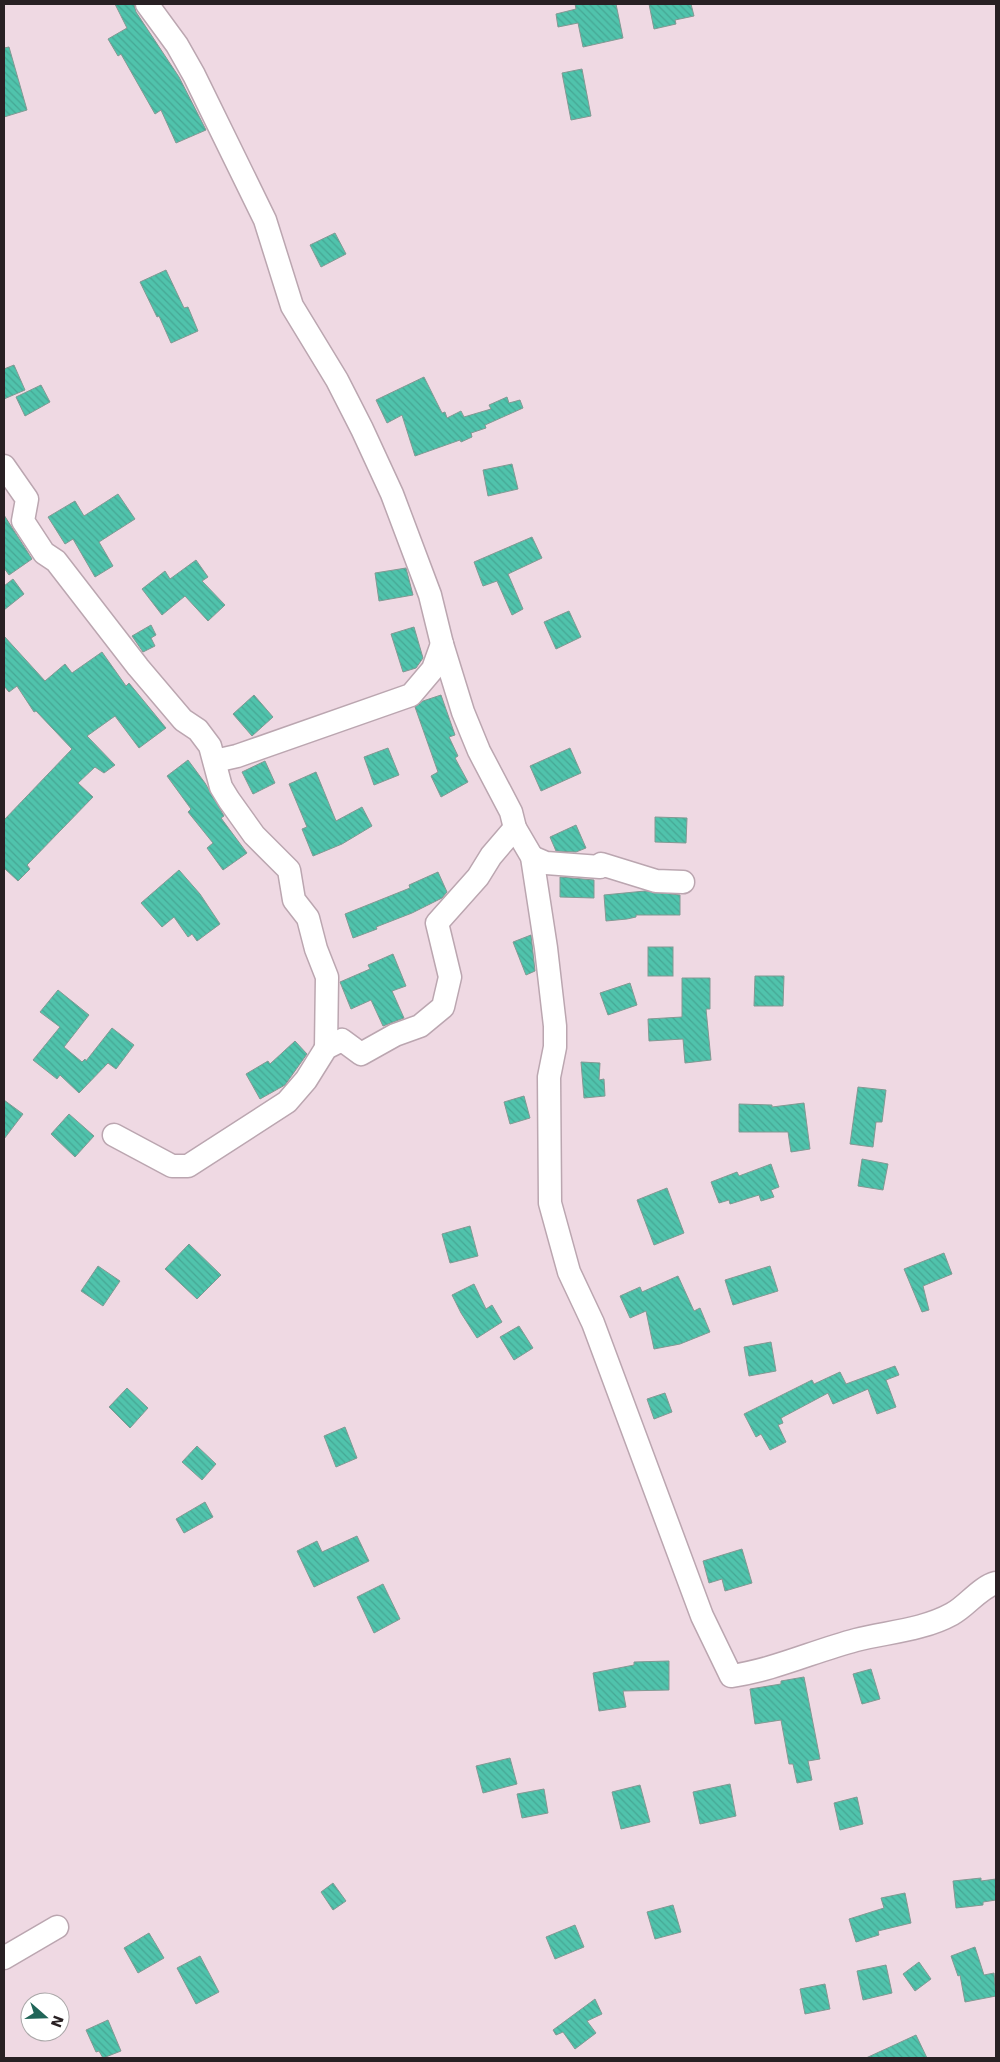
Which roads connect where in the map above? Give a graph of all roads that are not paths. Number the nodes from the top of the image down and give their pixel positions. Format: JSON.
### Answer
{"nodes":[{"id":1,"x":147,"y":4,"type":"edge"},
{"id":2,"x":4,"y":466,"type":"edge"},
{"id":3,"x":442,"y":644,"type":"junction"},
{"id":4,"x":215,"y":761,"type":"junction"},
{"id":5,"x":515,"y":828,"type":"junction"},
{"id":6,"x":532,"y":857,"type":"junction"},
{"id":7,"x":682,"y":882,"type":"dead end"},
{"id":8,"x":326,"y":1048,"type":"junction"},
{"id":9,"x":114,"y":1135,"type":"dead end"},
{"id":10,"x":996,"y":1583,"type":"edge"},
{"id":11,"x":57,"y":1927,"type":"dead end"},
{"id":12,"x":4,"y":1958,"type":"edge"}],
"edges":[{"from":1,"to":3,"type":"street"},
{"from":2,"to":4,"type":"street"},
{"from":3,"to":4,"type":"street"},
{"from":3,"to":5,"type":"street"},
{"from":4,"to":8,"type":"street"},
{"from":5,"to":6,"type":"street"},
{"from":5,"to":8,"type":"street"},
{"from":6,"to":7,"type":"street"},
{"from":6,"to":10,"type":"street"},
{"from":8,"to":9,"type":"street"},
{"from":11,"to":12,"type":"street"}]}
